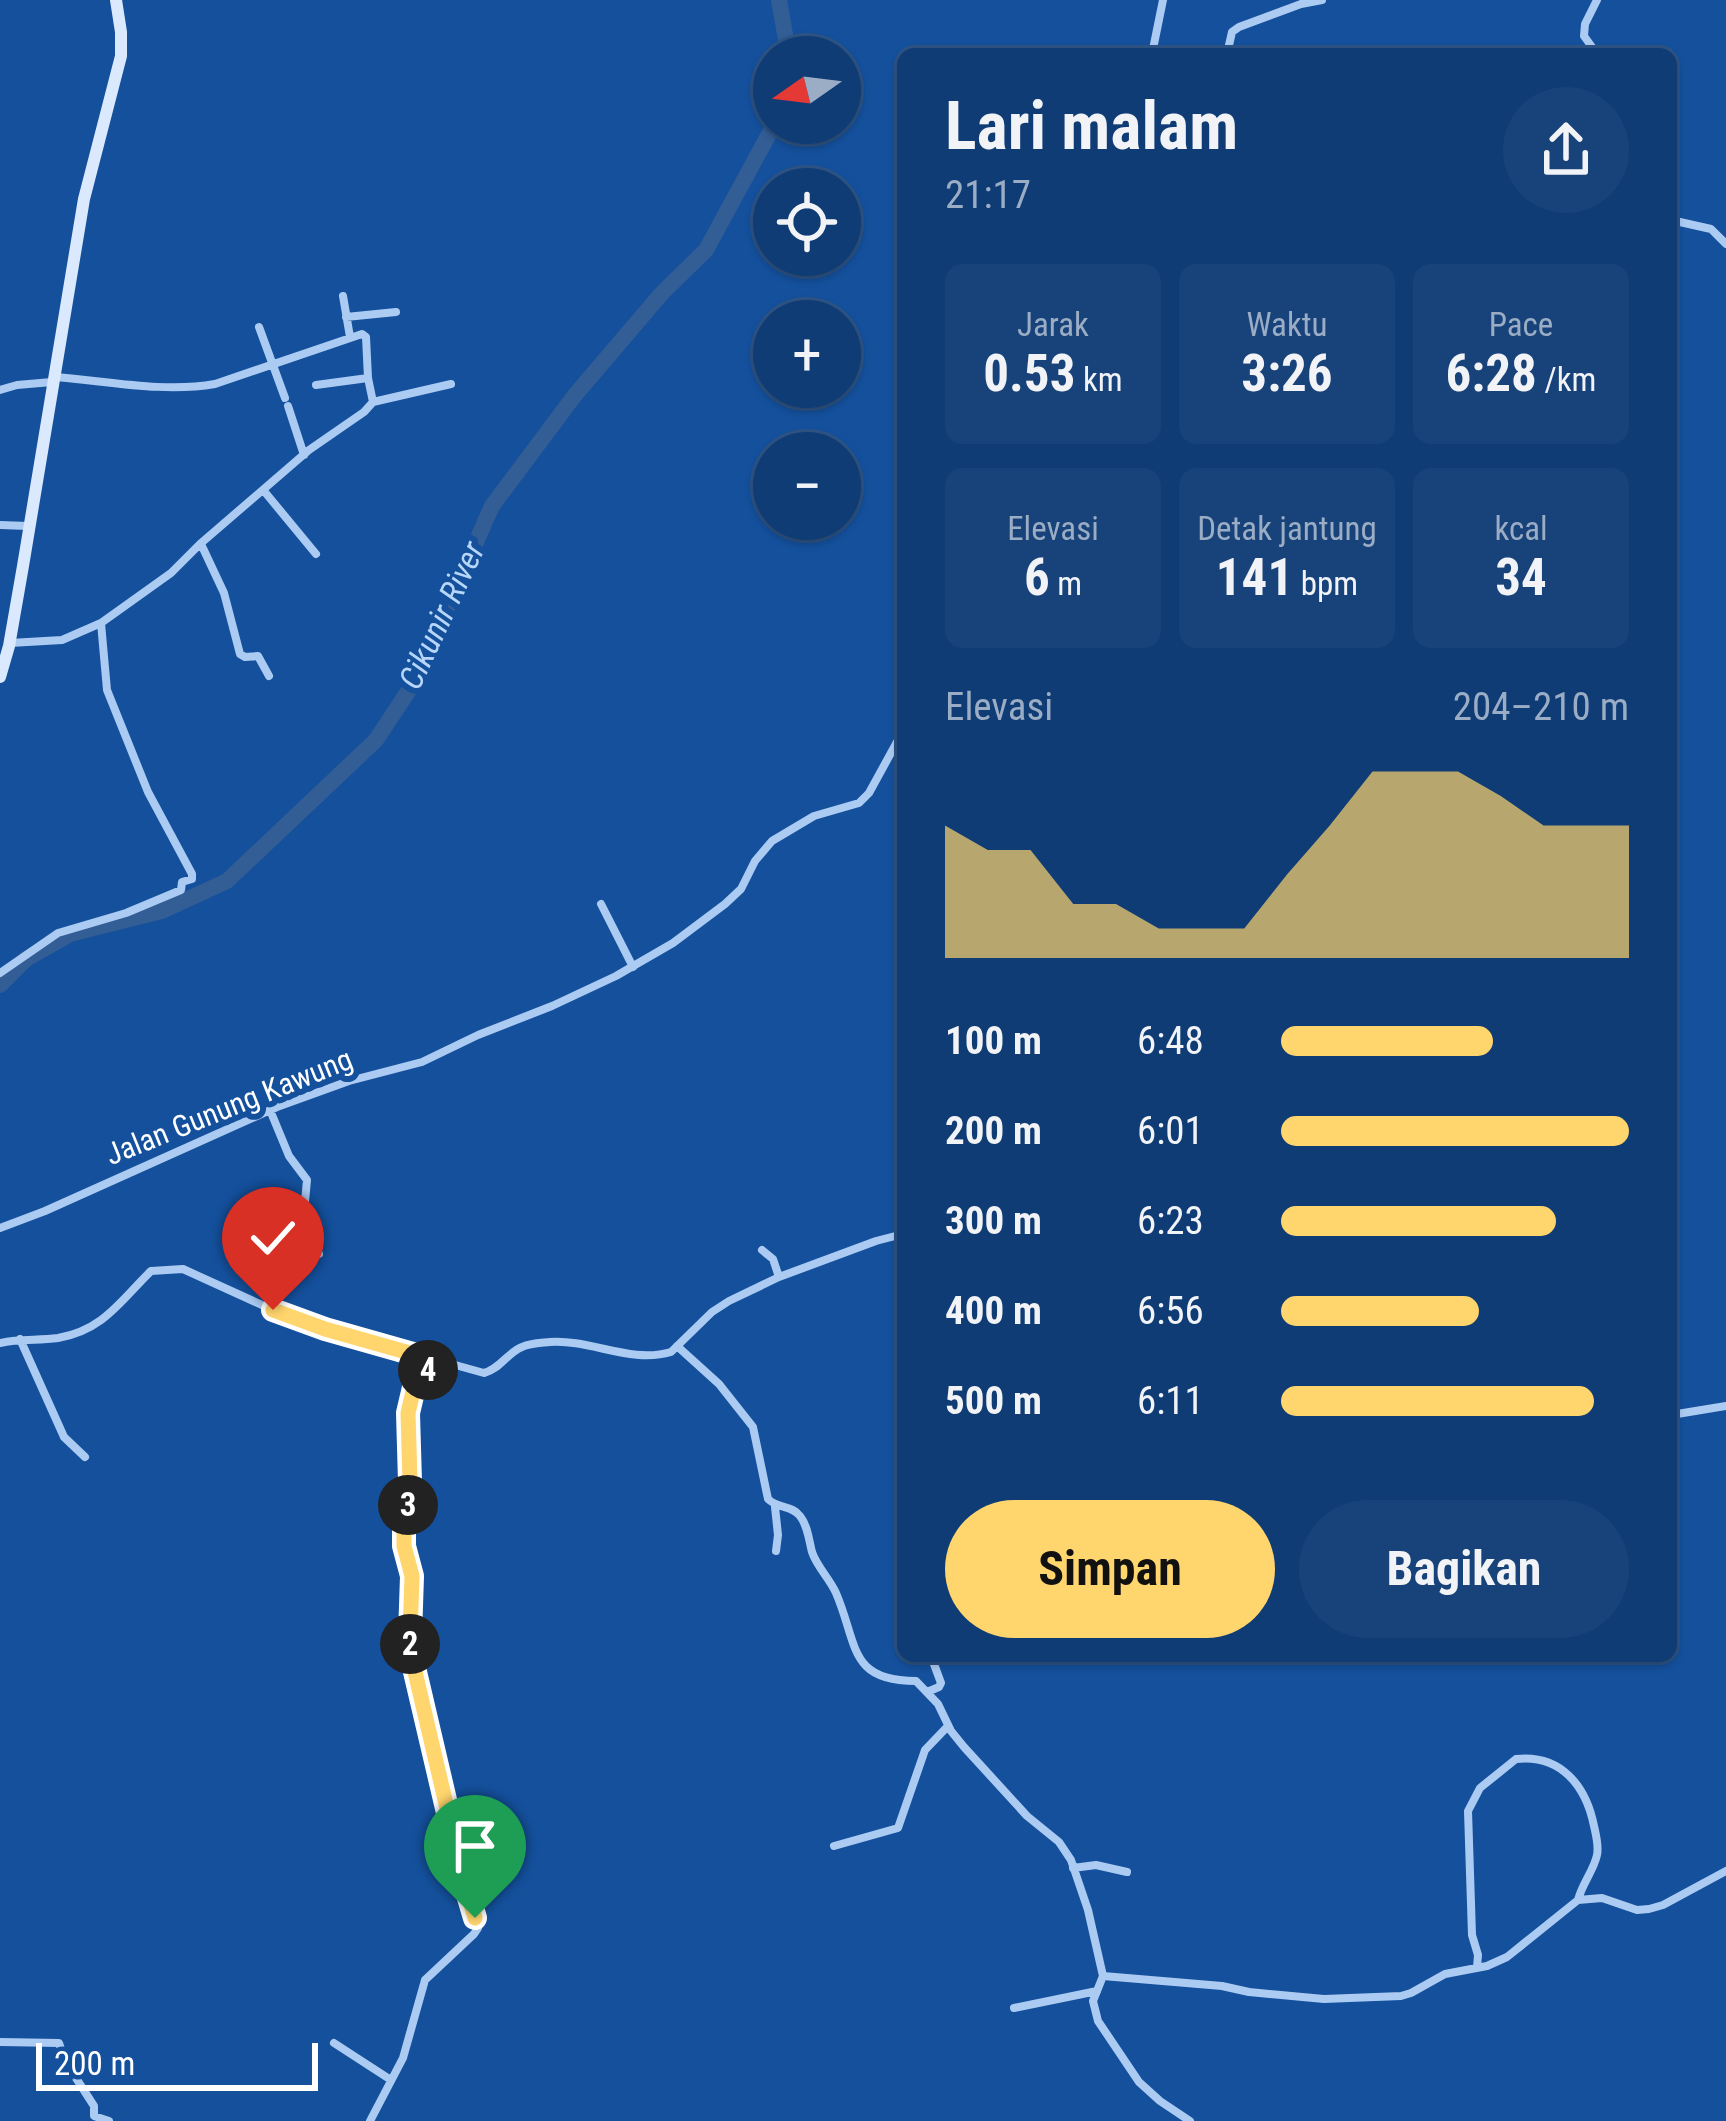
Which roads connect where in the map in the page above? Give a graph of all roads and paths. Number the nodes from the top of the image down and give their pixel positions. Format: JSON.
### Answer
{"nodes":[{"id":1,"x":116,"y":0,"type":"edge"},
{"id":2,"x":1163,"y":0,"type":"edge"},
{"id":3,"x":1322,"y":0,"type":"edge"},
{"id":4,"x":1597,"y":0,"type":"edge"},
{"id":5,"x":1153,"y":48,"type":"edge"},
{"id":6,"x":1228,"y":48,"type":"edge"},
{"id":7,"x":1593,"y":48,"type":"edge"},
{"id":8,"x":1677,"y":221,"type":"edge"},
{"id":9,"x":1726,"y":244,"type":"edge"},
{"id":10,"x":343,"y":296,"type":"dead end"},
{"id":11,"x":396,"y":312,"type":"dead end"},
{"id":12,"x":346,"y":317,"type":"junction"},
{"id":13,"x":260,"y":327,"type":"dead end"},
{"id":14,"x":350,"y":337,"type":"junction"},
{"id":15,"x":274,"y":364,"type":"junction"},
{"id":16,"x":368,"y":378,"type":"junction"},
{"id":17,"x":54,"y":380,"type":"junction"},
{"id":18,"x":451,"y":384,"type":"dead end"},
{"id":19,"x":316,"y":385,"type":"dead end"},
{"id":20,"x":0,"y":390,"type":"edge"},
{"id":21,"x":373,"y":402,"type":"junction"},
{"id":22,"x":304,"y":455,"type":"junction"},
{"id":23,"x":264,"y":491,"type":"junction"},
{"id":24,"x":0,"y":525,"type":"edge"},
{"id":25,"x":29,"y":526,"type":"junction"},
{"id":26,"x":200,"y":544,"type":"junction"},
{"id":27,"x":316,"y":554,"type":"dead end"},
{"id":28,"x":101,"y":623,"type":"junction"},
{"id":29,"x":9,"y":643,"type":"junction"},
{"id":30,"x":269,"y":676,"type":"dead end"},
{"id":31,"x":0,"y":677,"type":"edge"},
{"id":32,"x":897,"y":745,"type":"edge"},
{"id":33,"x":601,"y":904,"type":"dead end"},
{"id":34,"x":633,"y":967,"type":"junction"},
{"id":35,"x":0,"y":973,"type":"edge"},
{"id":36,"x":270,"y":1110,"type":"junction"},
{"id":37,"x":0,"y":1228,"type":"edge"},
{"id":38,"x":897,"y":1236,"type":"edge"},
{"id":39,"x":762,"y":1250,"type":"dead end"},
{"id":40,"x":319,"y":1255,"type":"dead end"},
{"id":41,"x":779,"y":1277,"type":"junction"},
{"id":42,"x":20,"y":1339,"type":"junction"},
{"id":43,"x":0,"y":1343,"type":"edge"},
{"id":44,"x":677,"y":1346,"type":"junction"},
{"id":45,"x":438,"y":1361,"type":"junction"},
{"id":46,"x":1726,"y":1406,"type":"edge"},
{"id":47,"x":1677,"y":1414,"type":"edge"},
{"id":48,"x":85,"y":1457,"type":"dead end"},
{"id":49,"x":775,"y":1507,"type":"junction"},
{"id":50,"x":776,"y":1551,"type":"dead end"},
{"id":51,"x":933,"y":1662,"type":"edge"},
{"id":52,"x":926,"y":1692,"type":"junction"},
{"id":53,"x":948,"y":1726,"type":"junction"},
{"id":54,"x":834,"y":1846,"type":"dead end"},
{"id":55,"x":1073,"y":1868,"type":"junction"},
{"id":56,"x":1726,"y":1871,"type":"edge"},
{"id":57,"x":1127,"y":1872,"type":"dead end"},
{"id":58,"x":1578,"y":1900,"type":"junction"},
{"id":59,"x":1477,"y":1967,"type":"junction"},
{"id":60,"x":1103,"y":1976,"type":"junction"},
{"id":61,"x":1097,"y":1990,"type":"junction"},
{"id":62,"x":1014,"y":2008,"type":"dead end"},
{"id":63,"x":0,"y":2042,"type":"edge"},
{"id":64,"x":334,"y":2043,"type":"dead end"},
{"id":65,"x":391,"y":2080,"type":"junction"},
{"id":66,"x":110,"y":2121,"type":"edge"},
{"id":67,"x":370,"y":2121,"type":"edge"},
{"id":68,"x":1190,"y":2121,"type":"edge"}],
"edges":[{"from":1,"to":17,"type":"street"},
{"from":2,"to":5,"type":"street"},
{"from":3,"to":6,"type":"street"},
{"from":4,"to":7,"type":"street"},
{"from":8,"to":9,"type":"street"},
{"from":10,"to":12,"type":"street"},
{"from":11,"to":12,"type":"street"},
{"from":12,"to":14,"type":"street"},
{"from":13,"to":15,"type":"street"},
{"from":14,"to":15,"type":"street"},
{"from":14,"to":16,"type":"street"},
{"from":15,"to":17,"type":"street"},
{"from":15,"to":22,"type":"street"},
{"from":16,"to":19,"type":"street"},
{"from":16,"to":21,"type":"street"},
{"from":17,"to":20,"type":"street"},
{"from":17,"to":25,"type":"street"},
{"from":18,"to":21,"type":"street"},
{"from":21,"to":22,"type":"street"},
{"from":22,"to":23,"type":"street"},
{"from":23,"to":26,"type":"street"},
{"from":23,"to":27,"type":"street"},
{"from":24,"to":25,"type":"street"},
{"from":25,"to":29,"type":"street"},
{"from":26,"to":28,"type":"street"},
{"from":26,"to":30,"type":"street"},
{"from":28,"to":29,"type":"street"},
{"from":28,"to":35,"type":"street"},
{"from":29,"to":31,"type":"street"},
{"from":32,"to":34,"type":"street","name":"Jalan Gunung Kawung"},
{"from":33,"to":34,"type":"street"},
{"from":34,"to":36,"type":"street","name":"Jalan Gunung Kawung"},
{"from":36,"to":37,"type":"street","name":"Jalan Gunung Kawung"},
{"from":36,"to":40,"type":"street"},
{"from":38,"to":41,"type":"street"},
{"from":39,"to":41,"type":"street"},
{"from":41,"to":44,"type":"street"},
{"from":42,"to":43,"type":"street"},
{"from":42,"to":45,"type":"street"},
{"from":42,"to":48,"type":"street"},
{"from":44,"to":45,"type":"street"},
{"from":44,"to":49,"type":"street"},
{"from":45,"to":65,"type":"street"},
{"from":46,"to":47,"type":"street"},
{"from":49,"to":50,"type":"street"},
{"from":49,"to":52,"type":"street"},
{"from":51,"to":52,"type":"street"},
{"from":52,"to":53,"type":"street"},
{"from":53,"to":54,"type":"street"},
{"from":53,"to":55,"type":"street"},
{"from":55,"to":57,"type":"street"},
{"from":55,"to":60,"type":"street"},
{"from":56,"to":58,"type":"street"},
{"from":58,"to":59,"type":"street"},
{"from":58,"to":59,"type":"street"},
{"from":59,"to":60,"type":"street"},
{"from":60,"to":61,"type":"street"},
{"from":61,"to":62,"type":"street"},
{"from":61,"to":68,"type":"street"},
{"from":63,"to":66,"type":"street"},
{"from":64,"to":65,"type":"street"},
{"from":65,"to":67,"type":"street"}]}
